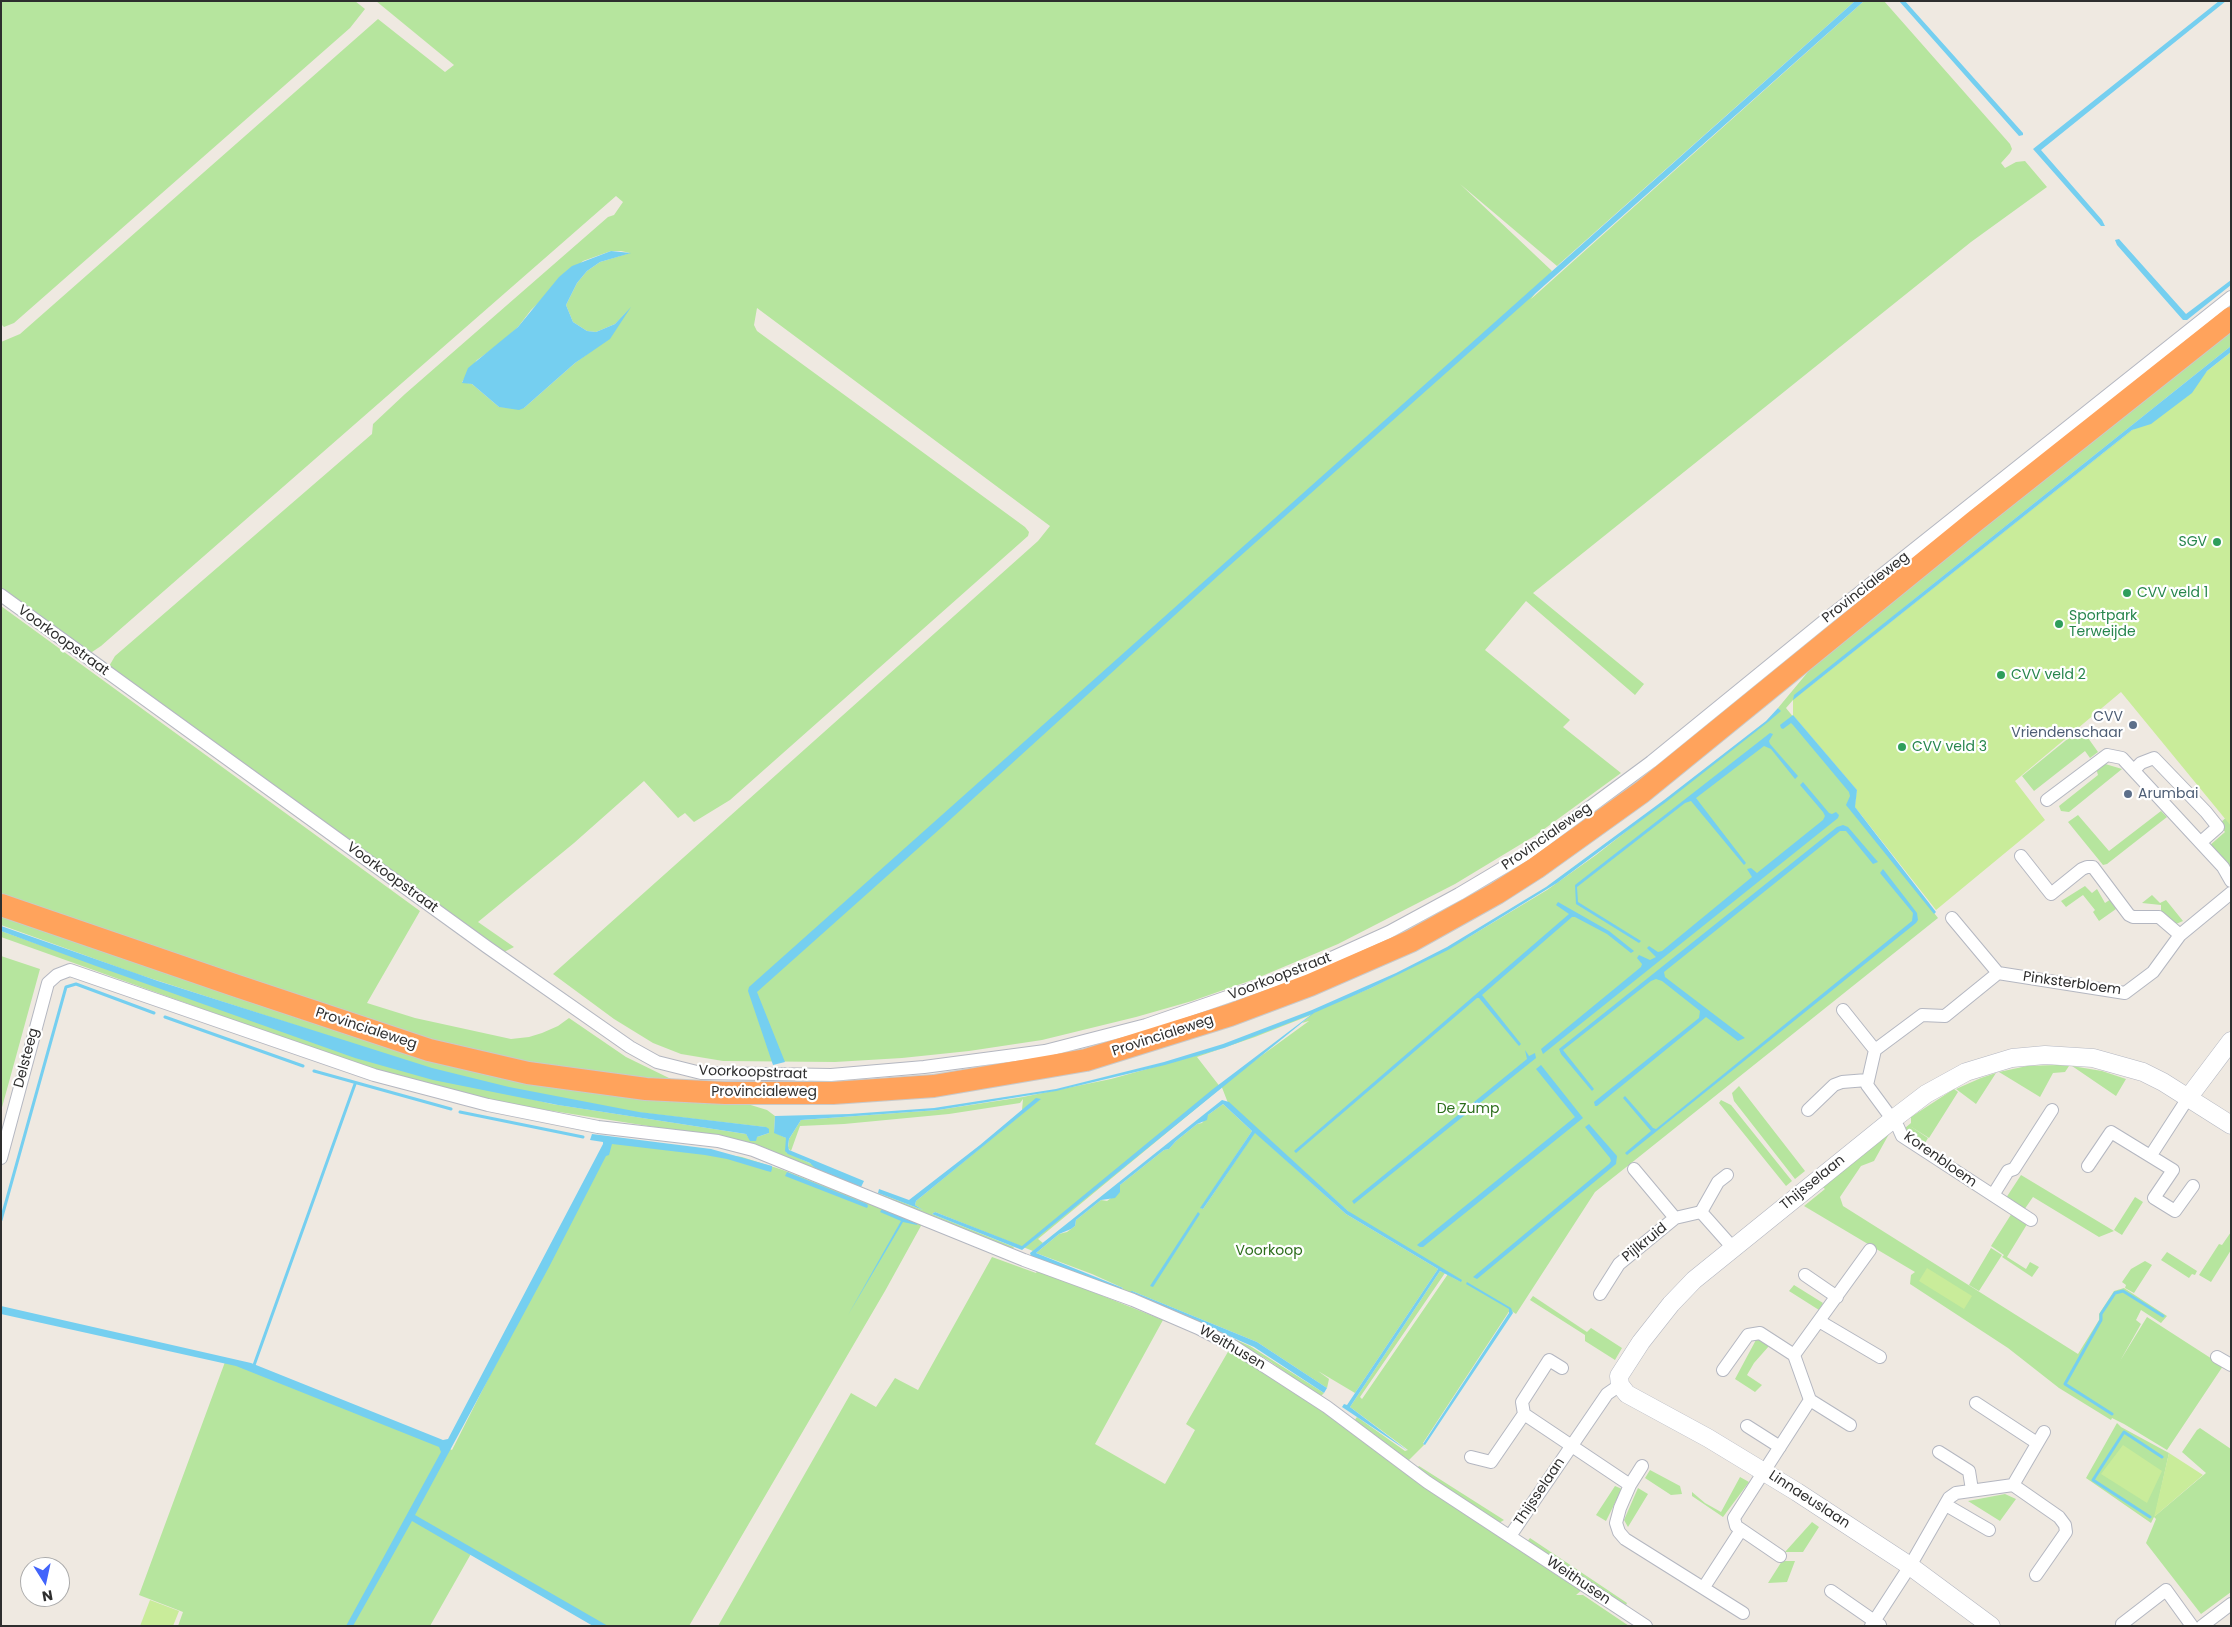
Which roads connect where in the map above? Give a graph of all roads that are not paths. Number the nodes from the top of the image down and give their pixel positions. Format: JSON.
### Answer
{"nodes":[{"id":1,"x":2231,"y":297,"type":"edge"},
{"id":2,"x":2231,"y":318,"type":"edge"},
{"id":3,"x":1,"y":595,"type":"edge"},
{"id":4,"x":2134,"y":770,"type":"junction"},
{"id":5,"x":2047,"y":800,"type":"dead end"},
{"id":6,"x":2201,"y":842,"type":"junction"},
{"id":7,"x":2021,"y":856,"type":"dead end"},
{"id":8,"x":1506,"y":876,"type":"junction"},
{"id":9,"x":2231,"y":881,"type":"edge"},
{"id":10,"x":2231,"y":893,"type":"edge"},
{"id":11,"x":1,"y":905,"type":"edge"},
{"id":12,"x":1952,"y":918,"type":"dead end"},
{"id":13,"x":2180,"y":935,"type":"junction"},
{"id":14,"x":1998,"y":973,"type":"junction"},
{"id":15,"x":1843,"y":1010,"type":"dead end"},
{"id":16,"x":2231,"y":1040,"type":"edge"},
{"id":17,"x":1875,"y":1050,"type":"junction"},
{"id":18,"x":1867,"y":1080,"type":"junction"},
{"id":19,"x":2188,"y":1098,"type":"junction"},
{"id":20,"x":1808,"y":1110,"type":"dead end"},
{"id":21,"x":2052,"y":1110,"type":"dead end"},
{"id":22,"x":1892,"y":1120,"type":"junction"},
{"id":23,"x":2231,"y":1125,"type":"edge"},
{"id":24,"x":2150,"y":1155,"type":"junction"},
{"id":25,"x":1,"y":1158,"type":"edge"},
{"id":26,"x":2088,"y":1166,"type":"dead end"},
{"id":27,"x":1634,"y":1169,"type":"dead end"},
{"id":28,"x":1727,"y":1175,"type":"dead end"},
{"id":29,"x":2193,"y":1186,"type":"dead end"},
{"id":30,"x":1993,"y":1195,"type":"junction"},
{"id":31,"x":1701,"y":1212,"type":"junction"},
{"id":32,"x":1675,"y":1218,"type":"junction"},
{"id":33,"x":2031,"y":1220,"type":"dead end"},
{"id":34,"x":1733,"y":1248,"type":"junction"},
{"id":35,"x":1870,"y":1250,"type":"dead end"},
{"id":36,"x":1015,"y":1256,"type":"joint"},
{"id":37,"x":1805,"y":1275,"type":"dead end"},
{"id":38,"x":1600,"y":1294,"type":"dead end"},
{"id":39,"x":1837,"y":1297,"type":"junction"},
{"id":40,"x":1819,"y":1322,"type":"junction"},
{"id":41,"x":1794,"y":1355,"type":"junction"},
{"id":42,"x":2217,"y":1356,"type":"dead end"},
{"id":43,"x":1880,"y":1357,"type":"dead end"},
{"id":44,"x":2231,"y":1366,"type":"edge"},
{"id":45,"x":1562,"y":1368,"type":"dead end"},
{"id":46,"x":1723,"y":1370,"type":"dead end"},
{"id":47,"x":1620,"y":1385,"type":"junction"},
{"id":48,"x":1810,"y":1400,"type":"junction"},
{"id":49,"x":1976,"y":1403,"type":"dead end"},
{"id":50,"x":1524,"y":1414,"type":"junction"},
{"id":51,"x":1850,"y":1425,"type":"dead end"},
{"id":52,"x":1747,"y":1426,"type":"dead end"},
{"id":53,"x":1572,"y":1446,"type":"junction"},
{"id":54,"x":1780,"y":1447,"type":"junction"},
{"id":55,"x":1939,"y":1452,"type":"dead end"},
{"id":56,"x":1471,"y":1457,"type":"dead end"},
{"id":57,"x":1642,"y":1466,"type":"dead end"},
{"id":58,"x":1765,"y":1472,"type":"junction"},
{"id":59,"x":1630,"y":1485,"type":"junction"},
{"id":60,"x":2013,"y":1485,"type":"junction"},
{"id":61,"x":1972,"y":1490,"type":"junction"},
{"id":62,"x":1946,"y":1505,"type":"junction"},
{"id":63,"x":1741,"y":1530,"type":"junction"},
{"id":64,"x":1989,"y":1530,"type":"dead end"},
{"id":65,"x":1510,"y":1536,"type":"junction"},
{"id":66,"x":1780,"y":1556,"type":"dead end"},
{"id":67,"x":1910,"y":1566,"type":"junction"},
{"id":68,"x":2036,"y":1575,"type":"dead end"},
{"id":69,"x":1704,"y":1587,"type":"junction"},
{"id":70,"x":1831,"y":1591,"type":"dead end"},
{"id":71,"x":2231,"y":1604,"type":"edge"},
{"id":72,"x":1743,"y":1613,"type":"dead end"},
{"id":73,"x":1875,"y":1624,"type":"edge"},
{"id":74,"x":2122,"y":1624,"type":"dead end"},
{"id":75,"x":1646,"y":1626,"type":"edge"},
{"id":76,"x":1991,"y":1626,"type":"edge"},
{"id":77,"x":2192,"y":1626,"type":"edge"},
{"id":78,"x":2202,"y":1626,"type":"edge"}],
"edges":[{"from":1,"to":8,"type":"street","name":"Provincialeweg"},
{"from":2,"to":8,"type":"highway"},
{"from":3,"to":8,"type":"street","name":"Voorkoopstraat"},
{"from":4,"to":5,"type":"street"},
{"from":4,"to":6,"type":"street"},
{"from":4,"to":6,"type":"street"},
{"from":6,"to":9,"type":"street"},
{"from":7,"to":13,"type":"street"},
{"from":8,"to":11,"type":"highway","name":"Provincialeweg"},
{"from":10,"to":13,"type":"street","name":"Pinksterbloem"},
{"from":12,"to":14,"type":"street"},
{"from":13,"to":14,"type":"street","name":"Pinksterbloem"},
{"from":14,"to":17,"type":"street"},
{"from":15,"to":17,"type":"street"},
{"from":16,"to":19,"type":"street"},
{"from":17,"to":18,"type":"street"},
{"from":18,"to":20,"type":"street"},
{"from":18,"to":22,"type":"street"},
{"from":19,"to":22,"type":"street","name":"Thijsselaan"},
{"from":19,"to":23,"type":"street","name":"Thijsselaan"},
{"from":19,"to":24,"type":"street"},
{"from":21,"to":30,"type":"street"},
{"from":22,"to":30,"type":"street","name":"Korenbloem"},
{"from":22,"to":34,"type":"street","name":"Thijsselaan"},
{"from":24,"to":26,"type":"street"},
{"from":24,"to":29,"type":"street"},
{"from":25,"to":36,"type":"street","name":"Delsteeg"},
{"from":27,"to":32,"type":"street","name":"Pijlkruid"},
{"from":28,"to":31,"type":"street"},
{"from":30,"to":33,"type":"street","name":"Korenbloem"},
{"from":31,"to":32,"type":"street","name":"Pijlkruid"},
{"from":31,"to":34,"type":"street"},
{"from":32,"to":38,"type":"street","name":"Pijlkruid"},
{"from":34,"to":47,"type":"street","name":"Thijsselaan"},
{"from":35,"to":39,"type":"street"},
{"from":36,"to":65,"type":"street","name":"Weithusen"},
{"from":37,"to":39,"type":"street"},
{"from":39,"to":40,"type":"street"},
{"from":40,"to":41,"type":"street"},
{"from":40,"to":43,"type":"street"},
{"from":41,"to":46,"type":"street"},
{"from":41,"to":48,"type":"street"},
{"from":42,"to":44,"type":"street"},
{"from":45,"to":50,"type":"street"},
{"from":47,"to":53,"type":"street","name":"Thijsselaan"},
{"from":47,"to":58,"type":"street","name":"Linnaeuslaan"},
{"from":48,"to":51,"type":"street"},
{"from":48,"to":54,"type":"street"},
{"from":49,"to":60,"type":"street"},
{"from":50,"to":53,"type":"street"},
{"from":50,"to":56,"type":"street"},
{"from":52,"to":54,"type":"street"},
{"from":53,"to":59,"type":"street"},
{"from":53,"to":65,"type":"street","name":"Thijsselaan"},
{"from":54,"to":58,"type":"street"},
{"from":55,"to":61,"type":"street"},
{"from":57,"to":59,"type":"street"},
{"from":58,"to":63,"type":"street"},
{"from":58,"to":67,"type":"street","name":"Linnaeuslaan"},
{"from":59,"to":69,"type":"street"},
{"from":60,"to":61,"type":"street"},
{"from":60,"to":68,"type":"street"},
{"from":61,"to":62,"type":"street"},
{"from":62,"to":64,"type":"street"},
{"from":62,"to":67,"type":"street"},
{"from":63,"to":66,"type":"street"},
{"from":63,"to":69,"type":"street"},
{"from":65,"to":75,"type":"street","name":"Weithusen"},
{"from":67,"to":73,"type":"street"},
{"from":67,"to":76,"type":"street","name":"Linnaeuslaan"},
{"from":69,"to":72,"type":"street"},
{"from":70,"to":73,"type":"street"},
{"from":71,"to":78,"type":"street"},
{"from":74,"to":77,"type":"street"}]}
